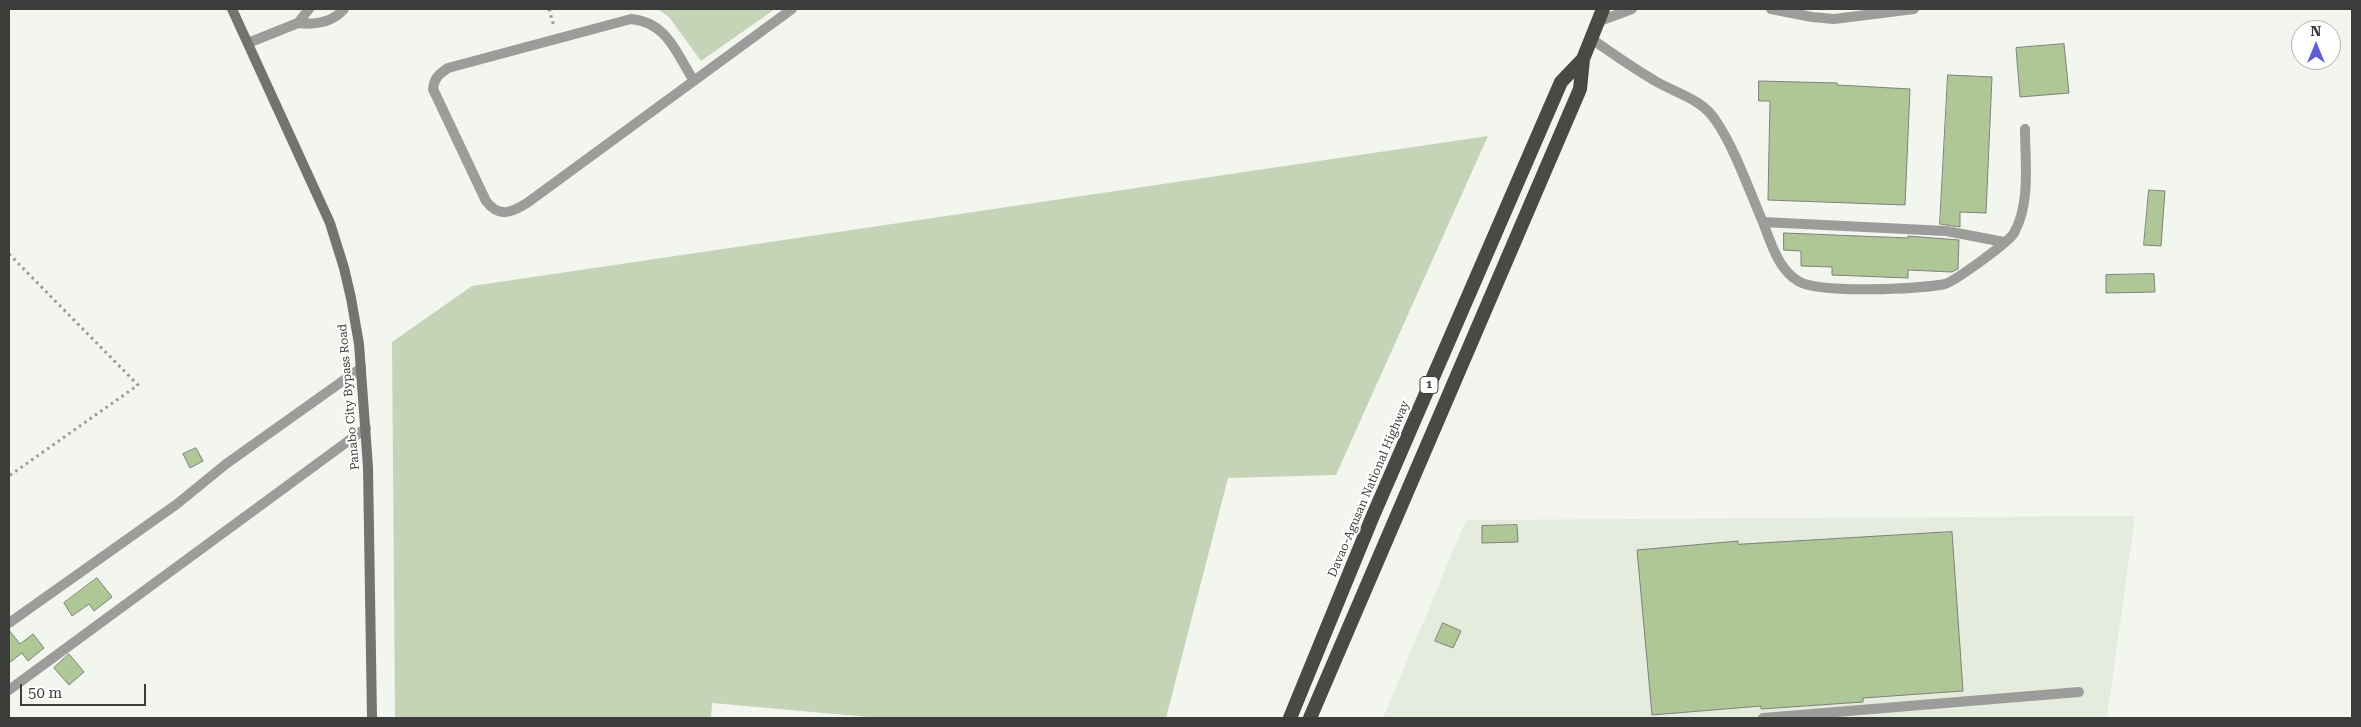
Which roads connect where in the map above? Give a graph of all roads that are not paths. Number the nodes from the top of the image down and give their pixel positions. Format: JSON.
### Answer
{"nodes":[{"id":1,"x":232,"y":9,"type":"edge"},
{"id":2,"x":309,"y":9,"type":"edge"},
{"id":3,"x":344,"y":9,"type":"edge"},
{"id":4,"x":792,"y":9,"type":"edge"},
{"id":5,"x":1603,"y":9,"type":"edge"},
{"id":6,"x":1632,"y":9,"type":"edge"},
{"id":7,"x":1771,"y":9,"type":"edge"},
{"id":8,"x":1914,"y":9,"type":"edge"},
{"id":9,"x":1782,"y":10,"type":"edge"},
{"id":10,"x":1597,"y":22,"type":"junction"},
{"id":11,"x":298,"y":23,"type":"junction"},
{"id":12,"x":1590,"y":38,"type":"junction"},
{"id":13,"x":248,"y":43,"type":"junction"},
{"id":14,"x":1583,"y":59,"type":"junction"},
{"id":15,"x":694,"y":81,"type":"junction"},
{"id":16,"x":2026,"y":128,"type":"dead end"},
{"id":17,"x":1763,"y":222,"type":"junction"},
{"id":18,"x":2004,"y":242,"type":"junction"},
{"id":19,"x":361,"y":368,"type":"junction"},
{"id":20,"x":366,"y":428,"type":"junction"},
{"id":21,"x":1372,"y":518,"type":"junction"},
{"id":22,"x":1390,"y":527,"type":"junction"},
{"id":23,"x":9,"y":623,"type":"edge"},
{"id":24,"x":9,"y":690,"type":"edge"},
{"id":25,"x":2079,"y":692,"type":"dead end"},
{"id":26,"x":372,"y":718,"type":"edge"},
{"id":27,"x":1290,"y":718,"type":"edge"},
{"id":28,"x":1310,"y":718,"type":"edge"},
{"id":29,"x":1763,"y":718,"type":"edge"}],
"edges":[{"from":1,"to":13,"type":"main road","name":"Panabo City Bypass Road"},
{"from":2,"to":11,"type":"street"},
{"from":3,"to":11,"type":"street"},
{"from":4,"to":15,"type":"street"},
{"from":5,"to":10,"type":"highway","name":"Davao-Agusan National Highway","number":"1"},
{"from":6,"to":10,"type":"street"},
{"from":7,"to":9,"type":"street"},
{"from":8,"to":9,"type":"street"},
{"from":10,"to":12,"type":"highway","name":"Davao-Agusan National Highway","number":"1"},
{"from":11,"to":13,"type":"street"},
{"from":12,"to":14,"type":"highway","name":"Davao-Agusan National Highway","number":"1"},
{"from":12,"to":17,"type":"street"},
{"from":13,"to":19,"type":"main road","name":"Panabo City Bypass Road"},
{"from":14,"to":21,"type":"highway","name":"Davao-Agusan National Highway","number":"1"},
{"from":14,"to":22,"type":"highway","name":"Davao-Agusan National Highway","number":"1"},
{"from":15,"to":15,"type":"street"},
{"from":16,"to":18,"type":"street"},
{"from":17,"to":18,"type":"street"},
{"from":17,"to":18,"type":"street"},
{"from":19,"to":20,"type":"main road","name":"Panabo City Bypass Road"},
{"from":19,"to":23,"type":"street"},
{"from":20,"to":24,"type":"street"},
{"from":20,"to":26,"type":"main road","name":"Panabo City Bypass Road"},
{"from":21,"to":22,"type":"highway"},
{"from":21,"to":27,"type":"highway","name":"Davao-Agusan National Highway","number":"1"},
{"from":22,"to":28,"type":"highway","name":"Davao-Agusan National Highway","number":"1"},
{"from":25,"to":29,"type":"street"}]}
